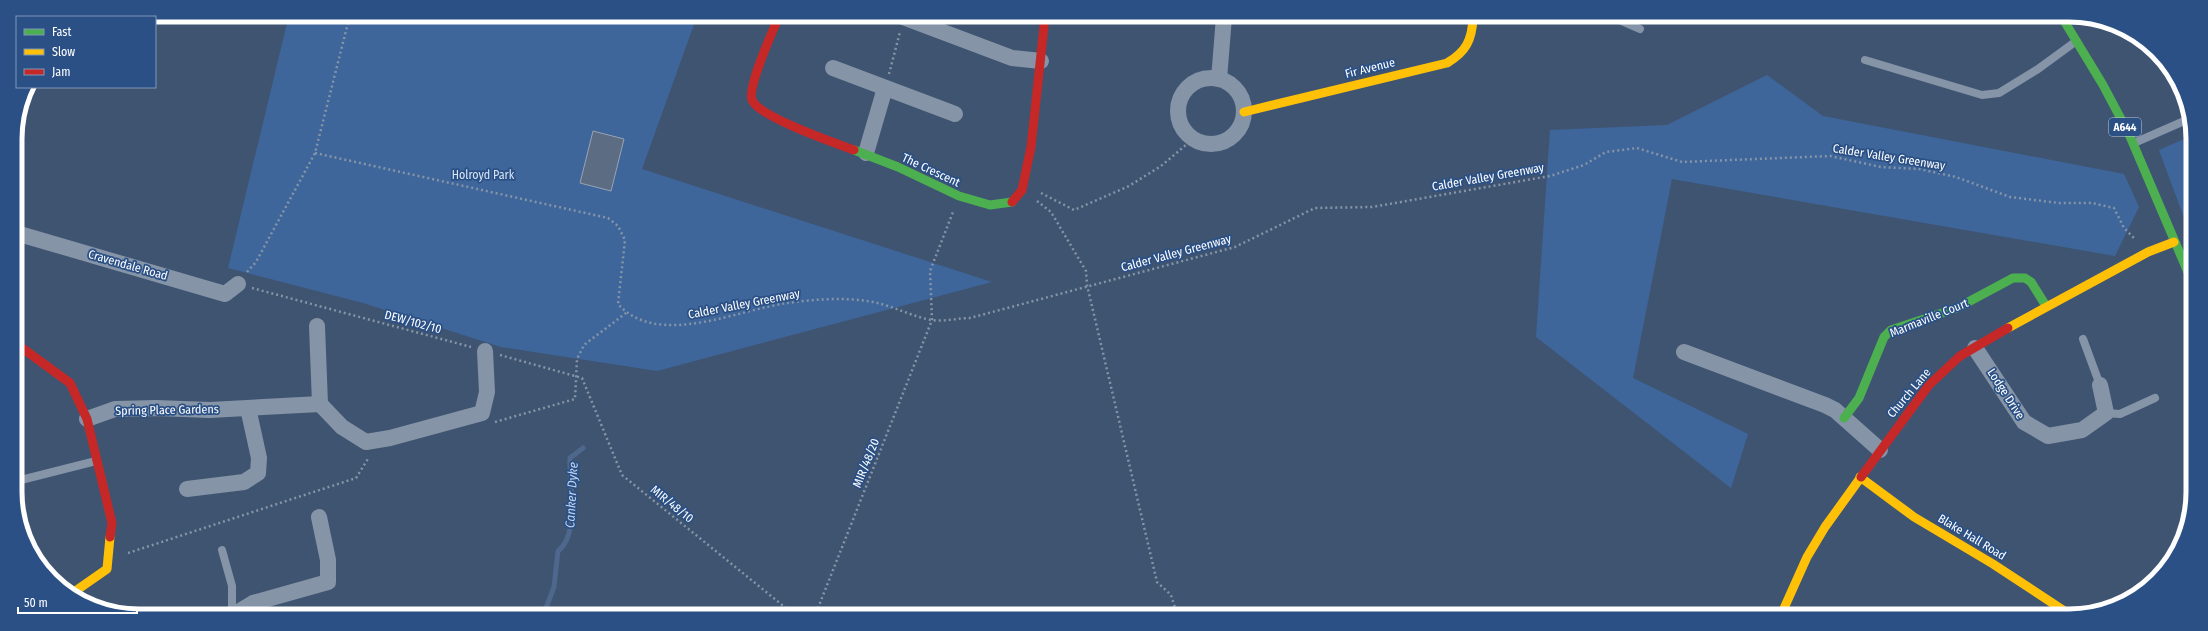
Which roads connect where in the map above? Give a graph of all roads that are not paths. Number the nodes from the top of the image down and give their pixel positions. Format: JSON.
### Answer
{"nodes":[{"id":1,"x":777,"y":22,"type":"edge"},
{"id":2,"x":917,"y":22,"type":"edge"},
{"id":3,"x":1045,"y":22,"type":"edge"},
{"id":4,"x":1224,"y":22,"type":"edge"},
{"id":5,"x":1473,"y":22,"type":"edge"},
{"id":6,"x":1624,"y":22,"type":"edge"},
{"id":7,"x":2065,"y":22,"type":"edge"},
{"id":8,"x":1640,"y":29,"type":"dead end"},
{"id":9,"x":2077,"y":41,"type":"junction"},
{"id":10,"x":1865,"y":60,"type":"dead end"},
{"id":11,"x":1041,"y":61,"type":"junction"},
{"id":12,"x":833,"y":68,"type":"dead end"},
{"id":13,"x":1219,"y":79,"type":"junction"},
{"id":14,"x":885,"y":88,"type":"junction"},
{"id":15,"x":1244,"y":112,"type":"junction"},
{"id":16,"x":955,"y":114,"type":"dead end"},
{"id":17,"x":2185,"y":121,"type":"edge"},
{"id":18,"x":2133,"y":143,"type":"junction"},
{"id":19,"x":866,"y":153,"type":"junction"},
{"id":20,"x":22,"y":235,"type":"edge"},
{"id":21,"x":2174,"y":242,"type":"junction"},
{"id":22,"x":2186,"y":268,"type":"edge"},
{"id":23,"x":238,"y":284,"type":"road end"},
{"id":24,"x":2046,"y":306,"type":"junction"},
{"id":25,"x":317,"y":326,"type":"dead end"},
{"id":26,"x":2083,"y":339,"type":"dead end"},
{"id":27,"x":22,"y":348,"type":"edge"},
{"id":28,"x":1974,"y":348,"type":"junction"},
{"id":29,"x":485,"y":351,"type":"road end"},
{"id":30,"x":1684,"y":352,"type":"dead end"},
{"id":31,"x":2100,"y":385,"type":"joint"},
{"id":32,"x":2155,"y":398,"type":"dead end"},
{"id":33,"x":320,"y":404,"type":"junction"},
{"id":34,"x":248,"y":408,"type":"junction"},
{"id":35,"x":2106,"y":413,"type":"junction"},
{"id":36,"x":1844,"y":418,"type":"junction"},
{"id":37,"x":87,"y":419,"type":"junction"},
{"id":38,"x":1880,"y":450,"type":"junction"},
{"id":39,"x":97,"y":461,"type":"junction"},
{"id":40,"x":1860,"y":477,"type":"junction"},
{"id":41,"x":22,"y":480,"type":"edge"},
{"id":42,"x":187,"y":489,"type":"dead end"},
{"id":43,"x":319,"y":517,"type":"dead end"},
{"id":44,"x":222,"y":550,"type":"dead end"},
{"id":45,"x":77,"y":590,"type":"edge"},
{"id":46,"x":232,"y":609,"type":"edge"},
{"id":47,"x":243,"y":609,"type":"edge"},
{"id":48,"x":1784,"y":609,"type":"edge"},
{"id":49,"x":2062,"y":609,"type":"edge"}],
"edges":[{"from":1,"to":19,"type":"main road","name":"The Crescent"},
{"from":2,"to":11,"type":"street"},
{"from":3,"to":11,"type":"main road"},
{"from":4,"to":13,"type":"street"},
{"from":5,"to":15,"type":"main road","name":"Fir Avenue"},
{"from":6,"to":8,"type":"lane"},
{"from":7,"to":9,"type":"main road","number":"A644"},
{"from":9,"to":10,"type":"lane"},
{"from":9,"to":18,"type":"main road","number":"A644"},
{"from":11,"to":19,"type":"main road","name":"The Crescent"},
{"from":12,"to":14,"type":"street"},
{"from":13,"to":15,"type":"street"},
{"from":13,"to":15,"type":"street"},
{"from":14,"to":16,"type":"street"},
{"from":14,"to":19,"type":"street"},
{"from":17,"to":18,"type":"lane"},
{"from":18,"to":21,"type":"main road","number":"A644"},
{"from":20,"to":23,"type":"street","name":"Cravendale Road"},
{"from":21,"to":22,"type":"main road","number":"A644"},
{"from":21,"to":24,"type":"main road","name":"Church Lane"},
{"from":24,"to":28,"type":"main road","name":"Church Lane"},
{"from":24,"to":36,"type":"main road","name":"Marmaville Court"},
{"from":25,"to":33,"type":"street"},
{"from":26,"to":31,"type":"lane"},
{"from":27,"to":37,"type":"main road"},
{"from":28,"to":35,"type":"street","name":"Lodge Drive"},
{"from":28,"to":38,"type":"main road","name":"Church Lane"},
{"from":29,"to":33,"type":"street"},
{"from":30,"to":36,"type":"street"},
{"from":31,"to":35,"type":"street"},
{"from":32,"to":35,"type":"lane"},
{"from":33,"to":34,"type":"street","name":"Spring Place Gardens"},
{"from":34,"to":37,"type":"street","name":"Spring Place Gardens"},
{"from":34,"to":42,"type":"street"},
{"from":36,"to":38,"type":"street"},
{"from":37,"to":39,"type":"main road"},
{"from":38,"to":40,"type":"main road","name":"Church Lane"},
{"from":39,"to":41,"type":"lane"},
{"from":39,"to":45,"type":"main road"},
{"from":40,"to":48,"type":"main road","name":"Church Lane"},
{"from":40,"to":49,"type":"main road","name":"Blake Hall Road"},
{"from":43,"to":47,"type":"street"},
{"from":44,"to":46,"type":"lane"}]}
